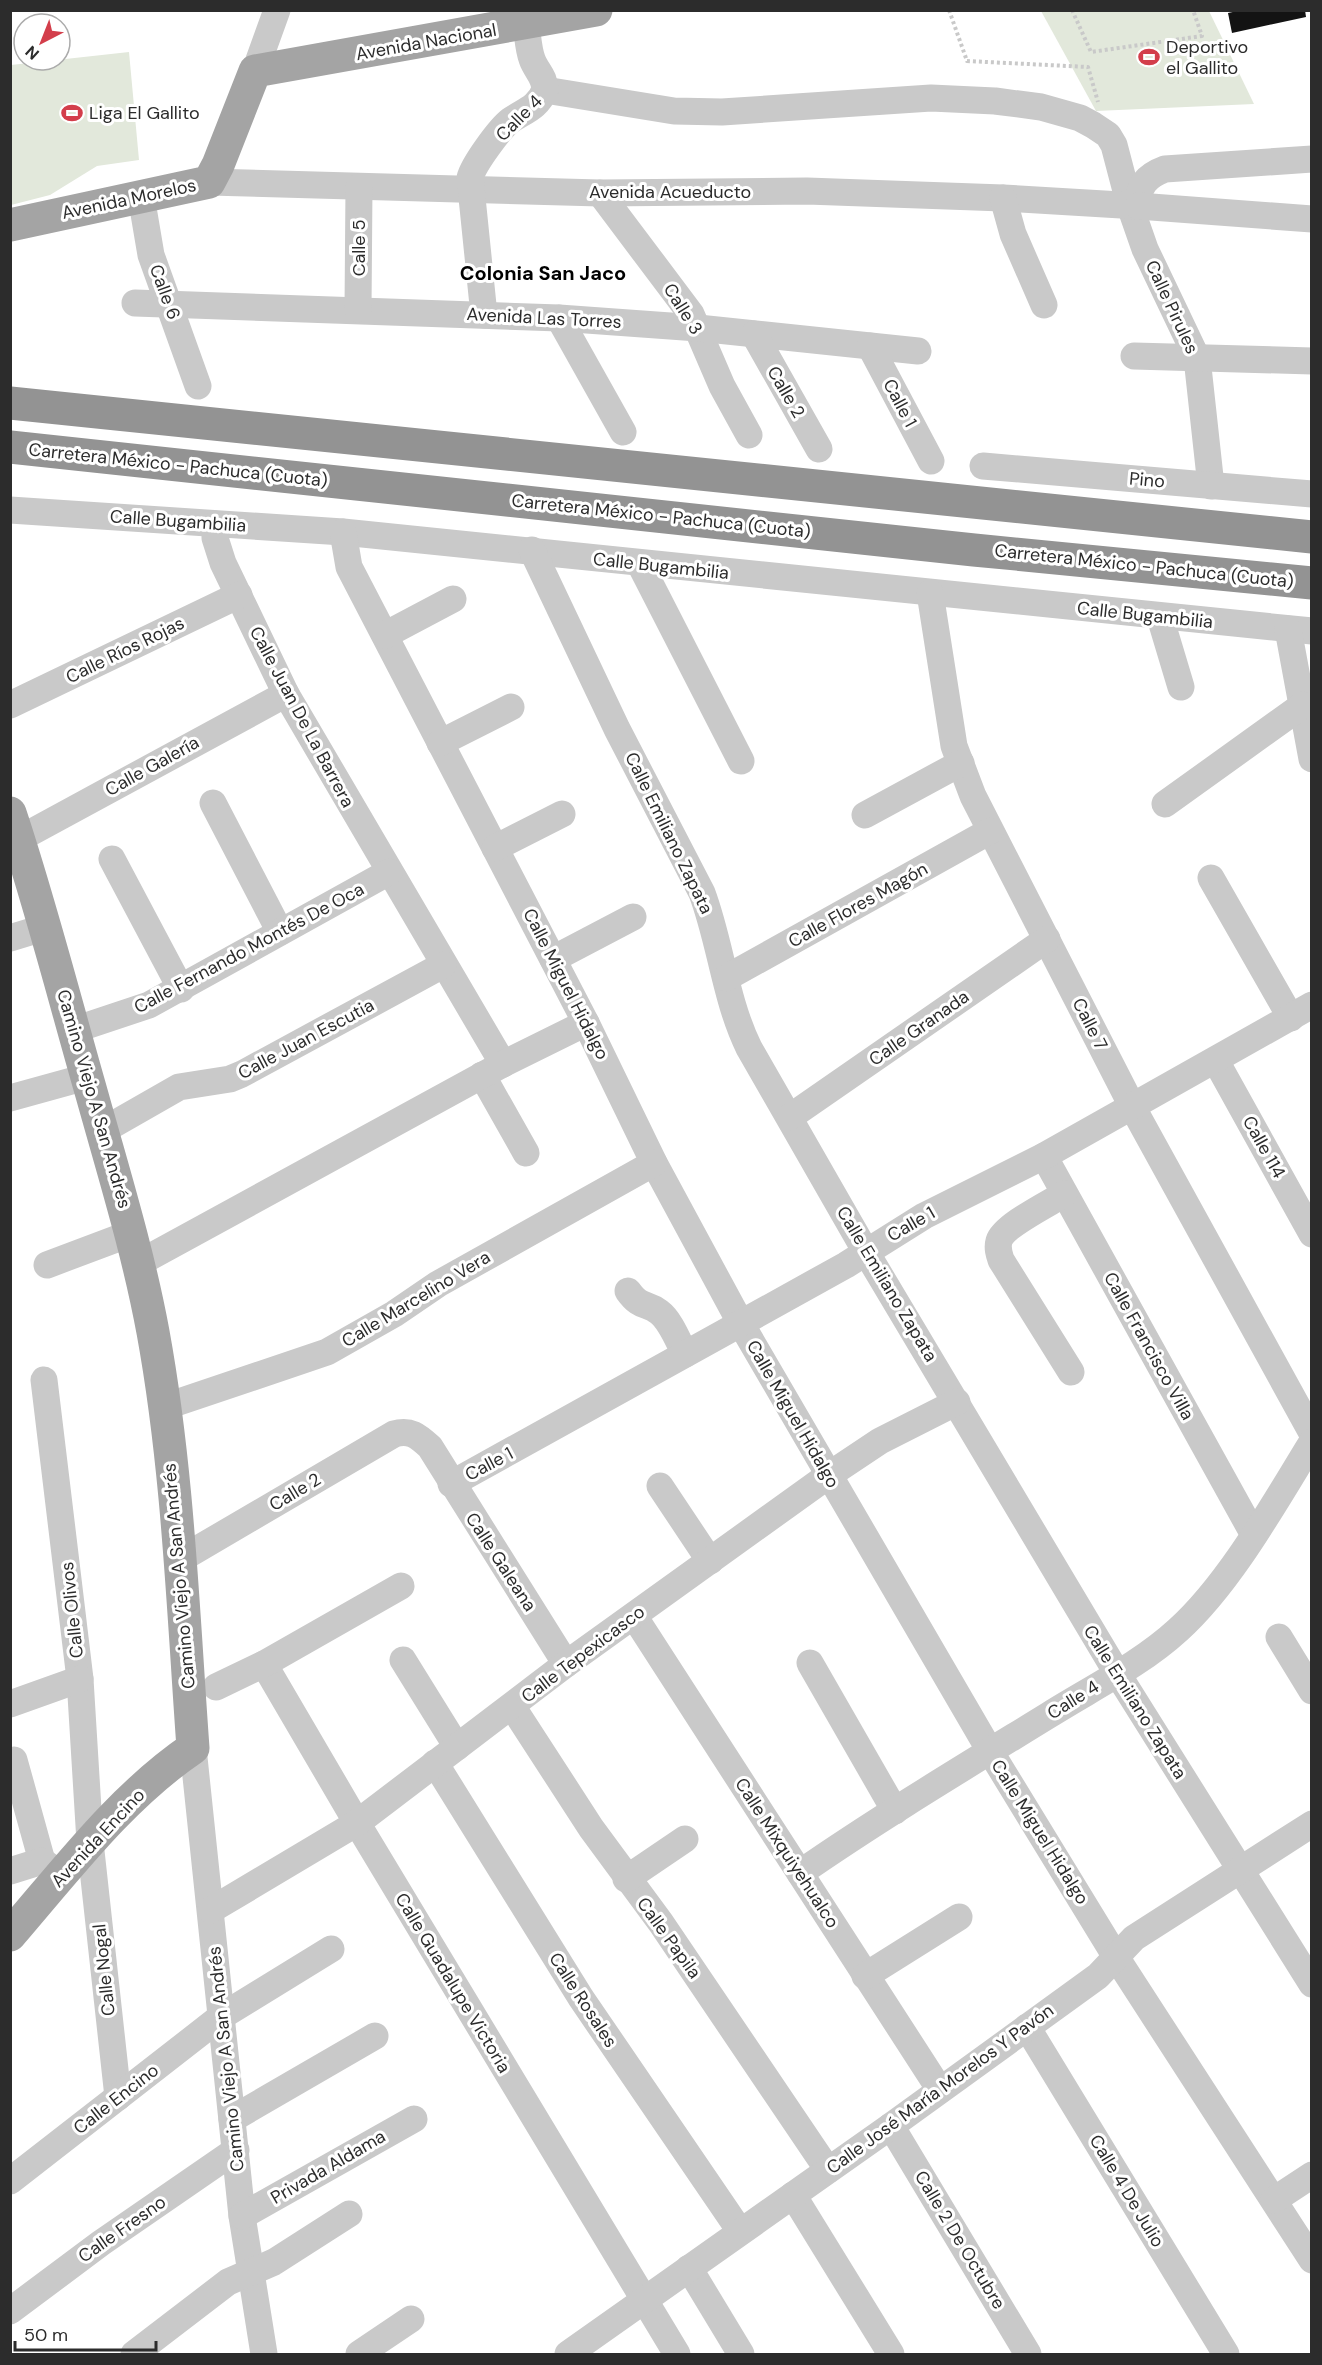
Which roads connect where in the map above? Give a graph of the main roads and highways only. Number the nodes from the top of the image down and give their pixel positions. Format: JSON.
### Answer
{"nodes":[{"id":1,"x":596,"y":10,"type":"edge"},
{"id":2,"x":563,"y":14,"type":"edge"},
{"id":3,"x":255,"y":70,"type":"joint"},
{"id":4,"x":10,"y":225,"type":"edge"},
{"id":5,"x":10,"y":403,"type":"edge"},
{"id":6,"x":10,"y":447,"type":"edge"},
{"id":7,"x":1311,"y":537,"type":"edge"},
{"id":8,"x":1311,"y":582,"type":"edge"},
{"id":9,"x":15,"y":826,"type":"edge"},
{"id":10,"x":194,"y":1748,"type":"joint"},
{"id":11,"x":10,"y":1935,"type":"edge"}],
"edges":[{"from":1,"to":2,"type":"main road","name":"Avenida Nacional"},
{"from":2,"to":3,"type":"main road","name":"Avenida Nacional"},
{"from":3,"to":4,"type":"main road","name":"Avenida Morelos"},
{"from":5,"to":7,"type":"highway"},
{"from":6,"to":8,"type":"highway","name":"Carretera México - Pachuca (Cuota)"},
{"from":9,"to":10,"type":"main road","name":"Camino Viejo A San Andrés"},
{"from":10,"to":11,"type":"main road","name":"Avenida Encino"}]}
